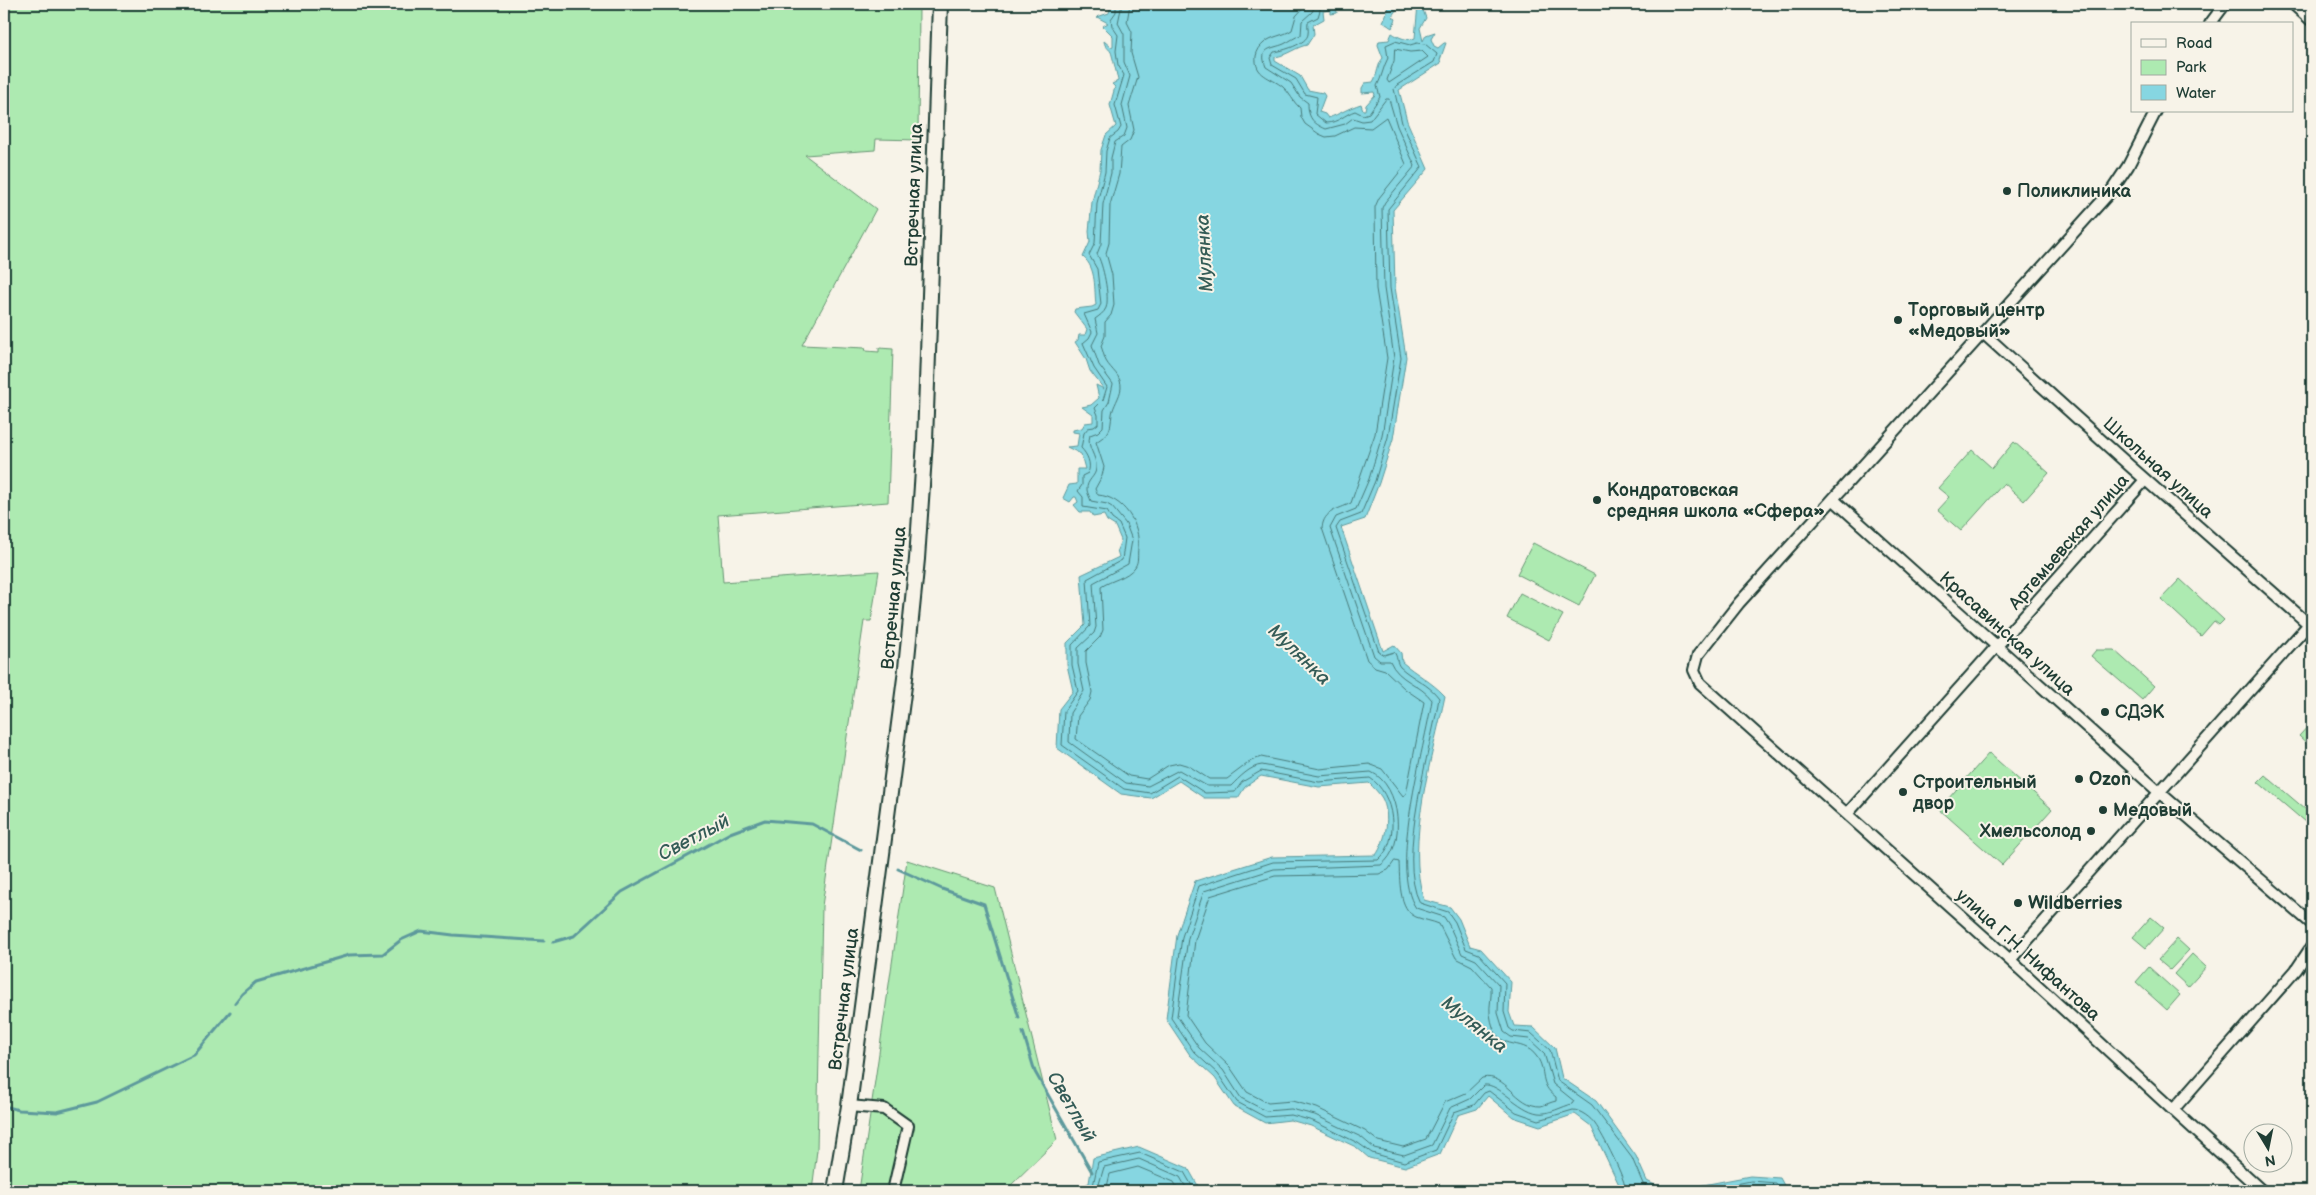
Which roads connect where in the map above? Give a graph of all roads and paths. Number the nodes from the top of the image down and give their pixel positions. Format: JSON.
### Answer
{"nodes":[{"id":1,"x":940,"y":4,"type":"edge"},
{"id":2,"x":2225,"y":4,"type":"edge"},
{"id":3,"x":2293,"y":4,"type":"edge"},
{"id":4,"x":2312,"y":21,"type":"edge"},
{"id":5,"x":2212,"y":22,"type":"edge"},
{"id":6,"x":2155,"y":112,"type":"edge"},
{"id":7,"x":1983,"y":332,"type":"junction"},
{"id":8,"x":2146,"y":480,"type":"junction"},
{"id":9,"x":1834,"y":500,"type":"junction"},
{"id":10,"x":2310,"y":625,"type":"edge"},
{"id":11,"x":1998,"y":647,"type":"junction"},
{"id":12,"x":2159,"y":792,"type":"junction"},
{"id":13,"x":1847,"y":814,"type":"junction"},
{"id":14,"x":2312,"y":924,"type":"edge"},
{"id":15,"x":2312,"y":946,"type":"edge"},
{"id":16,"x":2010,"y":960,"type":"junction"},
{"id":17,"x":849,"y":1106,"type":"junction"},
{"id":18,"x":2173,"y":1110,"type":"junction"},
{"id":19,"x":835,"y":1191,"type":"edge"},
{"id":20,"x":894,"y":1191,"type":"edge"},
{"id":21,"x":2262,"y":1191,"type":"edge"}],
"edges":[{"from":1,"to":17,"type":"main road","name":"Встречная улица"},
{"from":2,"to":5,"type":"street"},
{"from":3,"to":4,"type":"street"},
{"from":6,"to":7,"type":"street"},
{"from":7,"to":8,"type":"street","name":"Школьная улица"},
{"from":7,"to":9,"type":"street"},
{"from":8,"to":10,"type":"street","name":"Школьная улица"},
{"from":8,"to":11,"type":"street","name":"Артемьевская улица"},
{"from":9,"to":11,"type":"street","name":"Красавинская улица"},
{"from":9,"to":13,"type":"street","name":"улица Г.Н. Нифантова"},
{"from":10,"to":12,"type":"street"},
{"from":11,"to":12,"type":"street","name":"Красавинская улица"},
{"from":11,"to":13,"type":"street","name":"Артемьевская улица"},
{"from":12,"to":14,"type":"street","name":"Красавинская улица"},
{"from":12,"to":16,"type":"street"},
{"from":13,"to":16,"type":"street","name":"улица Г.Н. Нифантова"},
{"from":15,"to":18,"type":"street"},
{"from":16,"to":18,"type":"street","name":"улица Г.Н. Нифантова"},
{"from":17,"to":19,"type":"main road","name":"Встречная улица"},
{"from":17,"to":20,"type":"street"},
{"from":18,"to":21,"type":"street","name":"улица Г.Н. Нифантова"}]}
